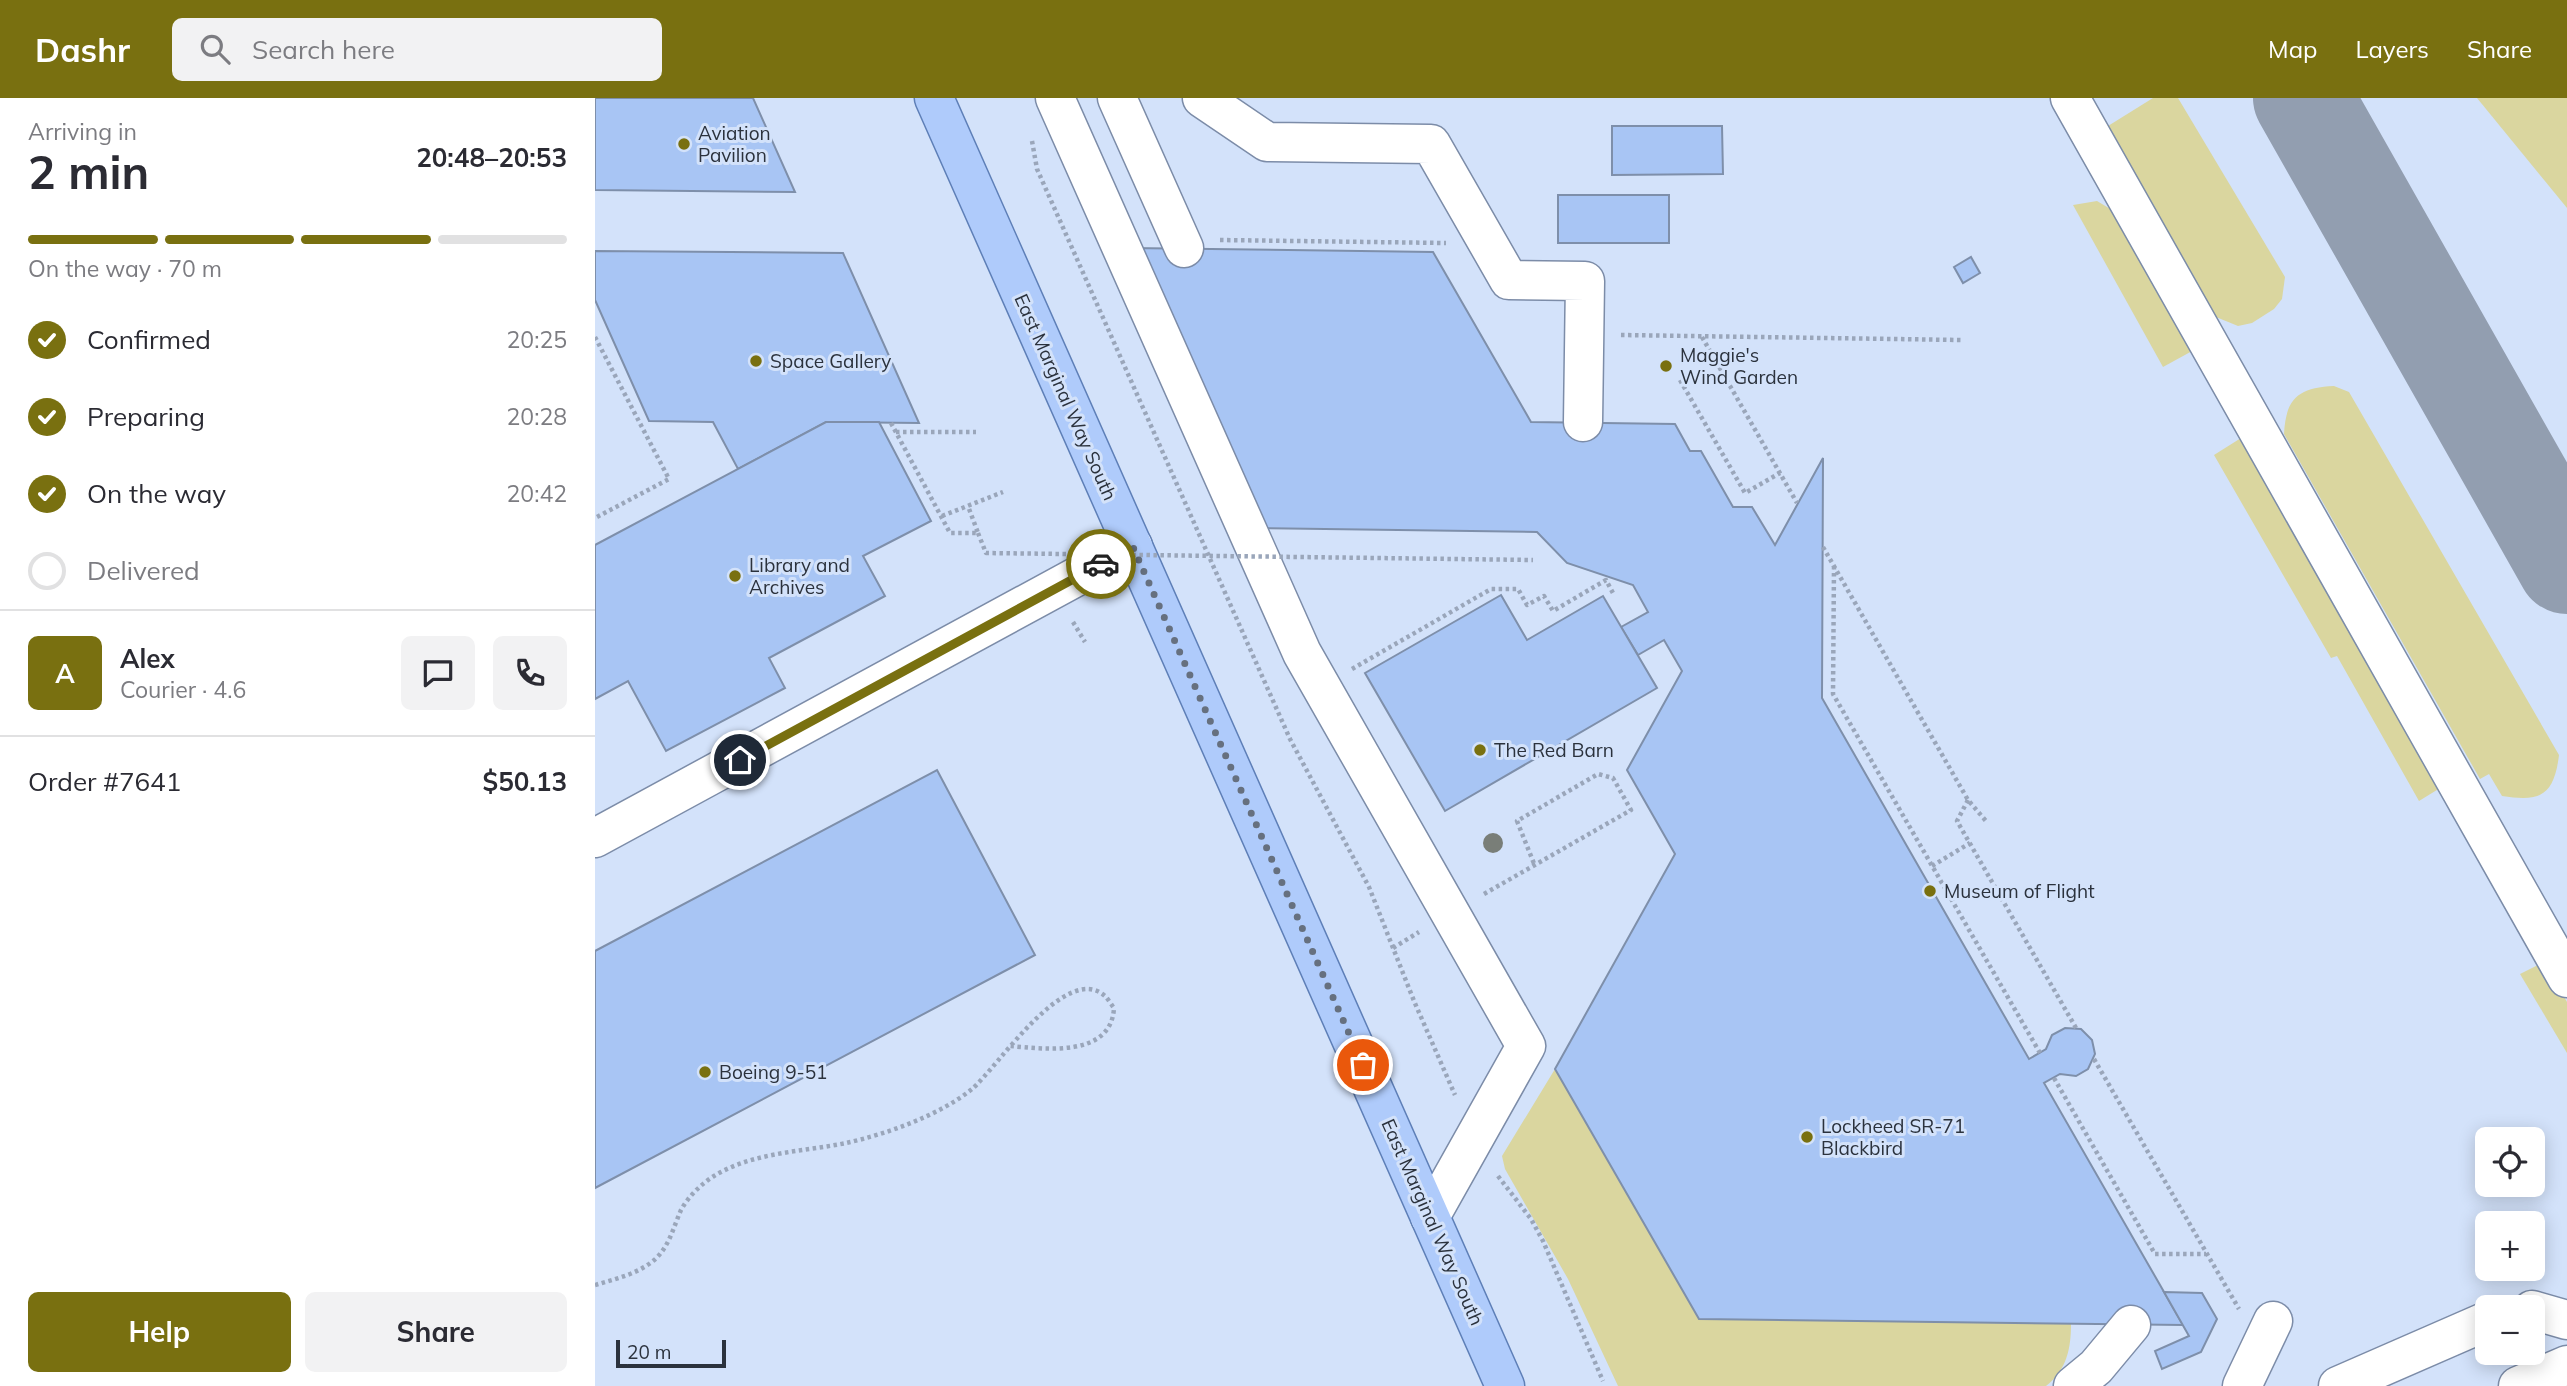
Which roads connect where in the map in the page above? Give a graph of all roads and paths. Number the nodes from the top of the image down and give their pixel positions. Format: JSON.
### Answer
{"nodes":[{"id":1,"x":934,"y":98,"type":"edge"},
{"id":2,"x":1055,"y":98,"type":"edge"},
{"id":3,"x":1117,"y":98,"type":"edge"},
{"id":4,"x":1202,"y":98,"type":"edge"},
{"id":5,"x":2070,"y":98,"type":"edge"},
{"id":6,"x":1032,"y":137,"type":"dead end"},
{"id":7,"x":1489,"y":243,"type":"junction"},
{"id":8,"x":1182,"y":244,"type":"joint"},
{"id":9,"x":1584,"y":334,"type":"junction"},
{"id":10,"x":1701,"y":336,"type":"junction"},
{"id":11,"x":595,"y":337,"type":"edge"},
{"id":12,"x":1961,"y":340,"type":"dead end"},
{"id":13,"x":1680,"y":380,"type":"dead end"},
{"id":14,"x":1583,"y":422,"type":"dead end"},
{"id":15,"x":891,"y":423,"type":"dead end"},
{"id":16,"x":896,"y":432,"type":"junction"},
{"id":17,"x":976,"y":432,"type":"dead end"},
{"id":18,"x":1780,"y":473,"type":"junction"},
{"id":19,"x":1003,"y":492,"type":"dead end"},
{"id":20,"x":1797,"y":503,"type":"dead end"},
{"id":21,"x":968,"y":506,"type":"junction"},
{"id":22,"x":942,"y":516,"type":"junction"},
{"id":23,"x":595,"y":518,"type":"edge"},
{"id":24,"x":978,"y":533,"type":"junction"},
{"id":25,"x":1133,"y":547,"type":"junction"},
{"id":26,"x":1823,"y":547,"type":"dead end"},
{"id":27,"x":1533,"y":560,"type":"dead end"},
{"id":28,"x":1834,"y":566,"type":"junction"},
{"id":29,"x":1614,"y":595,"type":"dead end"},
{"id":30,"x":1343,"y":674,"type":"dead end"},
{"id":31,"x":1968,"y":800,"type":"junction"},
{"id":32,"x":1986,"y":821,"type":"dead end"},
{"id":33,"x":595,"y":838,"type":"edge"},
{"id":34,"x":1970,"y":843,"type":"junction"},
{"id":35,"x":1535,"y":866,"type":"junction"},
{"id":36,"x":1932,"y":866,"type":"junction"},
{"id":37,"x":1450,"y":914,"type":"junction"},
{"id":38,"x":1393,"y":948,"type":"junction"},
{"id":39,"x":2567,"y":978,"type":"edge"},
{"id":40,"x":2076,"y":1028,"type":"dead end"},
{"id":41,"x":1010,"y":1046,"type":"junction"},
{"id":42,"x":2040,"y":1053,"type":"dead end"},
{"id":43,"x":2094,"y":1059,"type":"dead end"},
{"id":44,"x":2054,"y":1078,"type":"dead end"},
{"id":45,"x":1491,"y":1108,"type":"junction"},
{"id":46,"x":1430,"y":1217,"type":"junction"},
{"id":47,"x":2206,"y":1254,"type":"junction"},
{"id":48,"x":595,"y":1286,"type":"edge"},
{"id":49,"x":2545,"y":1314,"type":"edge"},
{"id":50,"x":2567,"y":1320,"type":"edge"},
{"id":51,"x":2273,"y":1321,"type":"joint"},
{"id":52,"x":2131,"y":1325,"type":"dead end"},
{"id":53,"x":2475,"y":1326,"type":"edge"},
{"id":54,"x":2567,"y":1364,"type":"edge"},
{"id":55,"x":1506,"y":1386,"type":"edge"},
{"id":56,"x":2073,"y":1386,"type":"edge"},
{"id":57,"x":2242,"y":1386,"type":"edge"},
{"id":58,"x":2338,"y":1386,"type":"edge"},
{"id":59,"x":2518,"y":1386,"type":"edge"}],
"edges":[{"from":1,"to":25,"type":"main road","name":"East Marginal Way South"},
{"from":2,"to":37,"type":"street"},
{"from":3,"to":8,"type":"street"},
{"from":4,"to":7,"type":"street"},
{"from":5,"to":39,"type":"street"},
{"from":6,"to":38,"type":"path"},
{"from":7,"to":8,"type":"path"},
{"from":7,"to":9,"type":"street"},
{"from":9,"to":10,"type":"path"},
{"from":9,"to":14,"type":"street"},
{"from":10,"to":12,"type":"path"},
{"from":10,"to":18,"type":"path"},
{"from":11,"to":23,"type":"path"},
{"from":13,"to":18,"type":"path"},
{"from":15,"to":16,"type":"path"},
{"from":16,"to":17,"type":"path"},
{"from":16,"to":22,"type":"path"},
{"from":18,"to":20,"type":"path"},
{"from":19,"to":21,"type":"path"},
{"from":21,"to":22,"type":"path"},
{"from":21,"to":24,"type":"path"},
{"from":22,"to":24,"type":"path"},
{"from":24,"to":27,"type":"path","bridge":true},
{"from":25,"to":33,"type":"street"},
{"from":25,"to":46,"type":"main road","name":"East Marginal Way South"},
{"from":26,"to":28,"type":"path"},
{"from":28,"to":31,"type":"path"},
{"from":28,"to":36,"type":"path"},
{"from":29,"to":30,"type":"path"},
{"from":31,"to":32,"type":"path"},
{"from":31,"to":34,"type":"path"},
{"from":34,"to":36,"type":"path"},
{"from":34,"to":40,"type":"path"},
{"from":35,"to":35,"type":"path"},
{"from":35,"to":37,"type":"path"},
{"from":36,"to":42,"type":"path"},
{"from":37,"to":38,"type":"path"},
{"from":37,"to":45,"type":"street"},
{"from":38,"to":45,"type":"path"},
{"from":41,"to":41,"type":"path"},
{"from":41,"to":48,"type":"path"},
{"from":43,"to":47,"type":"path"},
{"from":44,"to":47,"type":"path"},
{"from":45,"to":46,"type":"street"},
{"from":46,"to":55,"type":"main road","name":"East Marginal Way South"},
{"from":47,"to":51,"type":"path"},
{"from":49,"to":50,"type":"street"},
{"from":51,"to":57,"type":"street"},
{"from":52,"to":56,"type":"street"},
{"from":53,"to":58,"type":"street"},
{"from":54,"to":59,"type":"street"}]}
